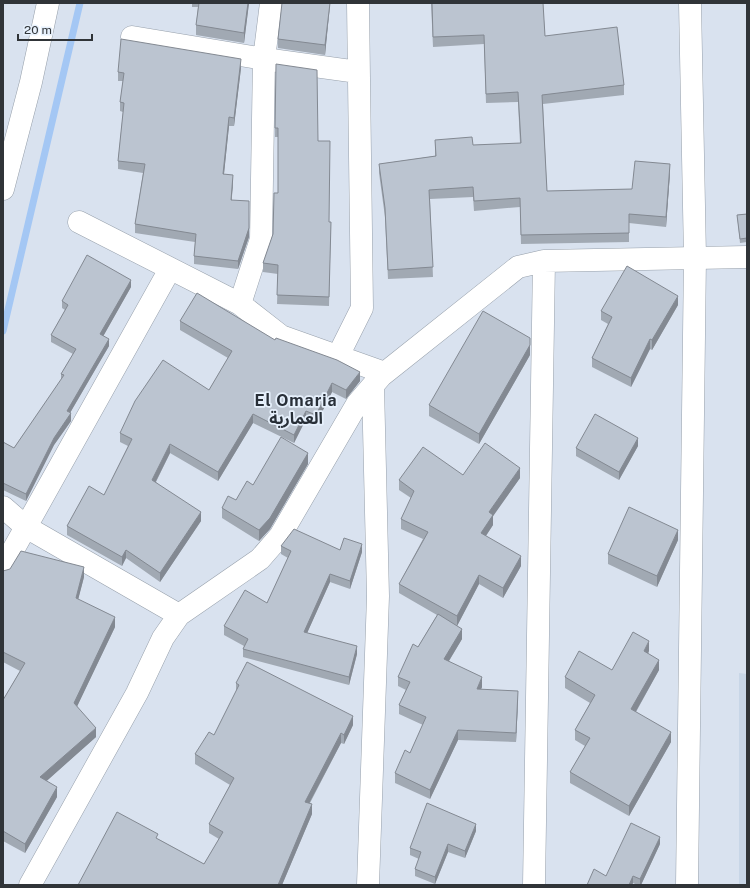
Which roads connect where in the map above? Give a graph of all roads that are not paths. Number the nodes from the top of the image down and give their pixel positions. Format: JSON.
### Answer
{"nodes":[{"id":1,"x":48,"y":3,"type":"edge"},
{"id":2,"x":271,"y":3,"type":"edge"},
{"id":3,"x":358,"y":3,"type":"edge"},
{"id":4,"x":690,"y":3,"type":"edge"},
{"id":5,"x":132,"y":38,"type":"dead end"},
{"id":6,"x":264,"y":59,"type":"junction"},
{"id":7,"x":358,"y":72,"type":"junction"},
{"id":8,"x":3,"y":189,"type":"edge"},
{"id":9,"x":79,"y":222,"type":"dead end"},
{"id":10,"x":695,"y":257,"type":"junction"},
{"id":11,"x":747,"y":257,"type":"edge"},
{"id":12,"x":544,"y":261,"type":"junction"},
{"id":13,"x":170,"y":269,"type":"junction"},
{"id":14,"x":240,"y":304,"type":"junction"},
{"id":15,"x":338,"y":356,"type":"junction"},
{"id":16,"x":379,"y":380,"type":"junction"},
{"id":17,"x":3,"y":507,"type":"edge"},
{"id":18,"x":26,"y":527,"type":"junction"},
{"id":19,"x":3,"y":568,"type":"edge"},
{"id":20,"x":179,"y":615,"type":"junction"},
{"id":21,"x":30,"y":885,"type":"edge"},
{"id":22,"x":368,"y":885,"type":"edge"},
{"id":23,"x":534,"y":885,"type":"edge"},
{"id":24,"x":687,"y":885,"type":"edge"}],
"edges":[{"from":1,"to":8,"type":"street"},
{"from":2,"to":6,"type":"street"},
{"from":3,"to":7,"type":"street"},
{"from":4,"to":10,"type":"street"},
{"from":5,"to":6,"type":"street"},
{"from":6,"to":7,"type":"street"},
{"from":6,"to":14,"type":"street"},
{"from":7,"to":15,"type":"street"},
{"from":9,"to":13,"type":"street"},
{"from":10,"to":11,"type":"street"},
{"from":10,"to":12,"type":"street"},
{"from":10,"to":24,"type":"street"},
{"from":12,"to":16,"type":"street"},
{"from":12,"to":23,"type":"street"},
{"from":13,"to":14,"type":"street"},
{"from":13,"to":18,"type":"street"},
{"from":14,"to":15,"type":"street"},
{"from":15,"to":16,"type":"street"},
{"from":16,"to":20,"type":"street"},
{"from":16,"to":22,"type":"street"},
{"from":17,"to":18,"type":"street"},
{"from":18,"to":19,"type":"street"},
{"from":18,"to":20,"type":"street"},
{"from":20,"to":21,"type":"street"}]}
